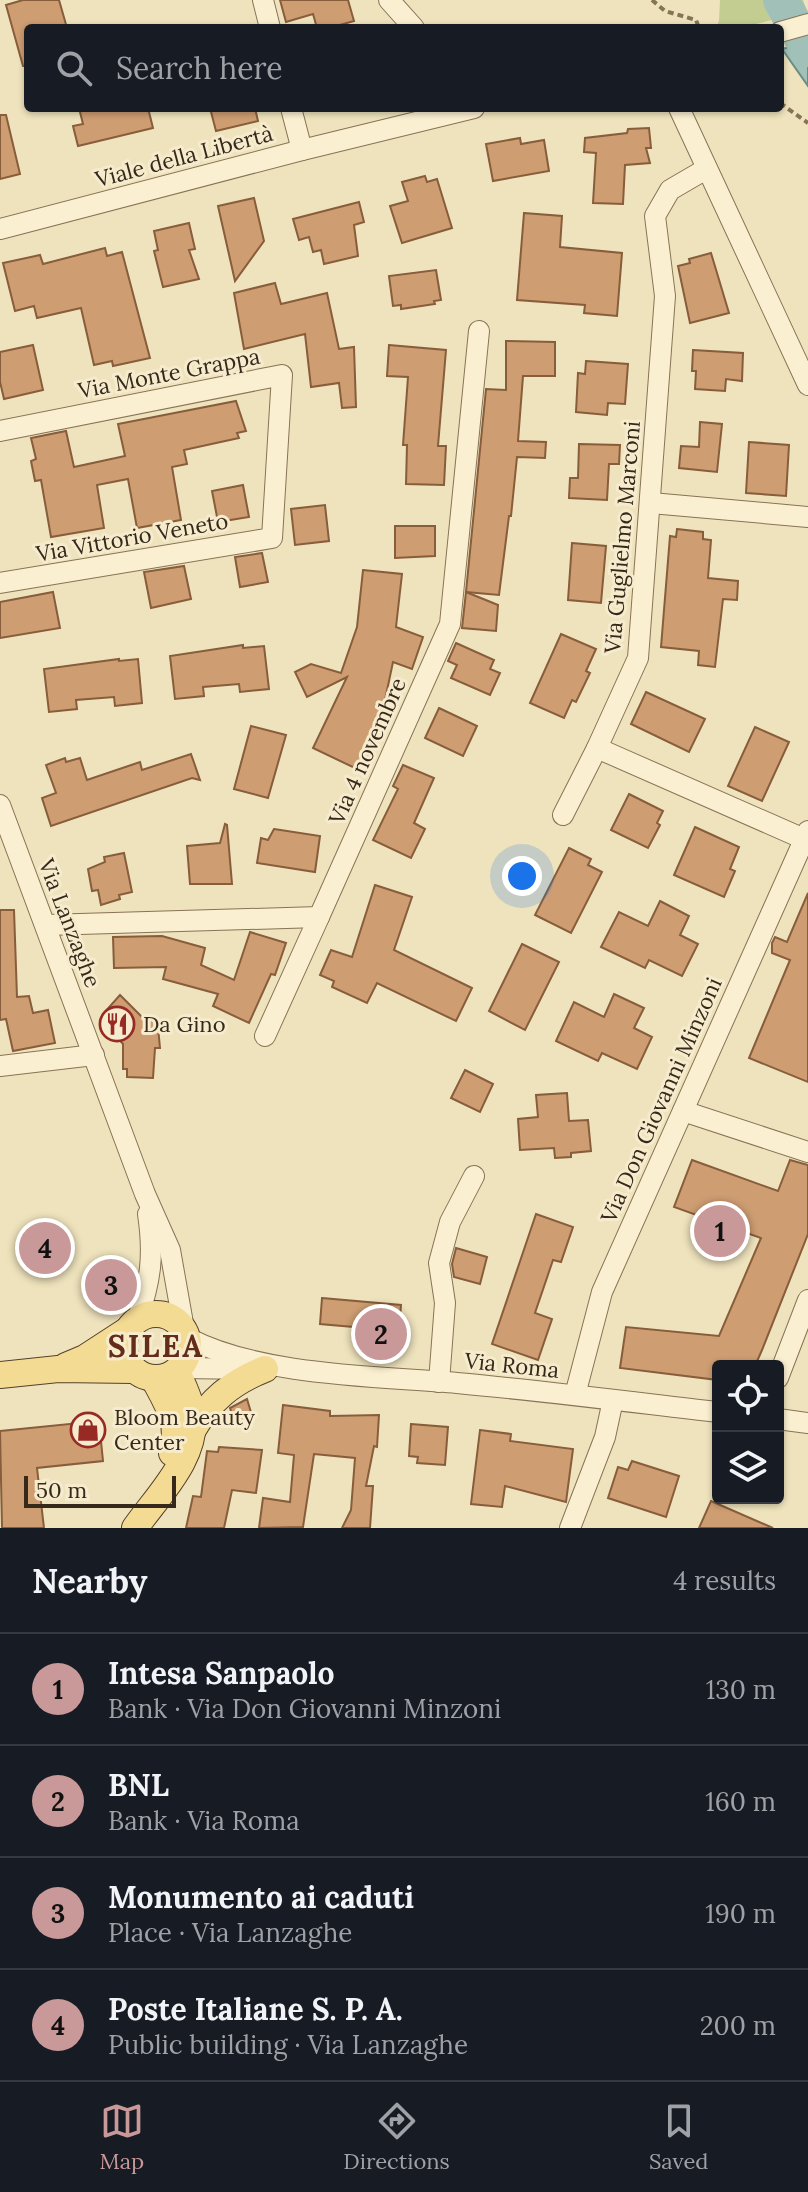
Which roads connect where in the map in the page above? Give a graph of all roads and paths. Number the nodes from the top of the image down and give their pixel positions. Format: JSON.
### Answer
{"nodes":[{"id":1,"x":263,"y":0,"type":"edge"},
{"id":2,"x":389,"y":0,"type":"edge"},
{"id":3,"x":652,"y":0,"type":"edge"},
{"id":4,"x":269,"y":24,"type":"edge"},
{"id":5,"x":410,"y":24,"type":"edge"},
{"id":6,"x":697,"y":24,"type":"edge"},
{"id":7,"x":808,"y":24,"type":"edge"},
{"id":8,"x":784,"y":31,"type":"edge"},
{"id":9,"x":784,"y":106,"type":"edge"},
{"id":10,"x":292,"y":112,"type":"edge"},
{"id":11,"x":458,"y":112,"type":"edge"},
{"id":12,"x":681,"y":112,"type":"edge"},
{"id":13,"x":808,"y":123,"type":"edge"},
{"id":14,"x":302,"y":150,"type":"junction"},
{"id":15,"x":706,"y":169,"type":"junction"},
{"id":16,"x":0,"y":229,"type":"edge"},
{"id":17,"x":479,"y":331,"type":"dead end"},
{"id":18,"x":808,"y":385,"type":"edge"},
{"id":19,"x":0,"y":431,"type":"edge"},
{"id":20,"x":651,"y":503,"type":"junction"},
{"id":21,"x":808,"y":517,"type":"edge"},
{"id":22,"x":272,"y":538,"type":"joint"},
{"id":23,"x":0,"y":583,"type":"edge"},
{"id":24,"x":597,"y":748,"type":"junction"},
{"id":25,"x":0,"y":805,"type":"edge"},
{"id":26,"x":563,"y":815,"type":"dead end"},
{"id":27,"x":806,"y":835,"type":"edge"},
{"id":28,"x":319,"y":917,"type":"junction"},
{"id":29,"x":46,"y":925,"type":"junction"},
{"id":30,"x":265,"y":1036,"type":"dead end"},
{"id":31,"x":94,"y":1055,"type":"junction"},
{"id":32,"x":0,"y":1066,"type":"edge"},
{"id":33,"x":683,"y":1111,"type":"junction"},
{"id":34,"x":808,"y":1152,"type":"edge"},
{"id":35,"x":474,"y":1176,"type":"dead end"},
{"id":36,"x":145,"y":1194,"type":"junction"},
{"id":37,"x":808,"y":1300,"type":"edge"},
{"id":38,"x":132,"y":1325,"type":"junction"},
{"id":39,"x":186,"y":1334,"type":"junction"},
{"id":40,"x":784,"y":1362,"type":"edge"},
{"id":41,"x":58,"y":1369,"type":"junction"},
{"id":42,"x":265,"y":1369,"type":"junction"},
{"id":43,"x":300,"y":1369,"type":"junction"},
{"id":44,"x":161,"y":1372,"type":"junction"},
{"id":45,"x":0,"y":1375,"type":"edge"},
{"id":46,"x":439,"y":1382,"type":"junction"},
{"id":47,"x":575,"y":1395,"type":"junction"},
{"id":48,"x":613,"y":1400,"type":"junction"},
{"id":49,"x":712,"y":1411,"type":"edge"},
{"id":50,"x":784,"y":1420,"type":"edge"},
{"id":51,"x":808,"y":1423,"type":"edge"},
{"id":52,"x":192,"y":1431,"type":"junction"},
{"id":53,"x":160,"y":1491,"type":"junction"},
{"id":54,"x":135,"y":1528,"type":"edge"},
{"id":55,"x":570,"y":1528,"type":"edge"}],
"edges":[{"from":1,"to":4,"type":"street"},
{"from":2,"to":5,"type":"street"},
{"from":3,"to":6,"type":"path"},
{"from":7,"to":8,"type":"street"},
{"from":9,"to":13,"type":"path"},
{"from":10,"to":14,"type":"street"},
{"from":11,"to":14,"type":"street","name":"Viale della Libertà"},
{"from":12,"to":15,"type":"street"},
{"from":14,"to":16,"type":"street","name":"Viale della Libertà"},
{"from":15,"to":18,"type":"street"},
{"from":15,"to":20,"type":"street","name":"Via Guglielmo Marconi"},
{"from":17,"to":28,"type":"street","name":"Via 4 novembre"},
{"from":19,"to":22,"type":"street","name":"Via Monte Grappa"},
{"from":20,"to":21,"type":"street"},
{"from":20,"to":24,"type":"street","name":"Via Guglielmo Marconi"},
{"from":22,"to":23,"type":"street","name":"Via Vittorio Veneto"},
{"from":24,"to":26,"type":"street","name":"Via Guglielmo Marconi"},
{"from":24,"to":27,"type":"street"},
{"from":25,"to":29,"type":"street","name":"Via Lanzaghe"},
{"from":27,"to":33,"type":"street","name":"Via Don Giovanni Minzoni"},
{"from":28,"to":29,"type":"street"},
{"from":28,"to":30,"type":"street","name":"Via 4 novembre"},
{"from":29,"to":31,"type":"street","name":"Via Lanzaghe"},
{"from":31,"to":32,"type":"street"},
{"from":31,"to":36,"type":"street","name":"Via Lanzaghe"},
{"from":33,"to":34,"type":"street"},
{"from":33,"to":47,"type":"street","name":"Via Don Giovanni Minzoni"},
{"from":35,"to":46,"type":"street"},
{"from":36,"to":38,"type":"street","name":"Via Lanzaghe"},
{"from":36,"to":39,"type":"street","name":"Via Lanzaghe"},
{"from":37,"to":40,"type":"street"},
{"from":38,"to":39,"type":"main road"},
{"from":38,"to":41,"type":"main road"},
{"from":38,"to":44,"type":"main road"},
{"from":39,"to":43,"type":"street","name":"Via Roma"},
{"from":39,"to":44,"type":"main road"},
{"from":41,"to":44,"type":"main road"},
{"from":41,"to":45,"type":"main road"},
{"from":42,"to":43,"type":"street","name":"Via Roma"},
{"from":42,"to":44,"type":"street","name":"Via Roma"},
{"from":42,"to":52,"type":"main road"},
{"from":43,"to":46,"type":"street","name":"Via Roma"},
{"from":44,"to":52,"type":"main road"},
{"from":44,"to":53,"type":"main road"},
{"from":46,"to":47,"type":"street","name":"Via Roma"},
{"from":47,"to":48,"type":"street","name":"Via Roma"},
{"from":48,"to":49,"type":"street","name":"Via Roma"},
{"from":48,"to":55,"type":"street"},
{"from":50,"to":51,"type":"street"},
{"from":52,"to":53,"type":"main road"},
{"from":53,"to":54,"type":"main road"}]}
